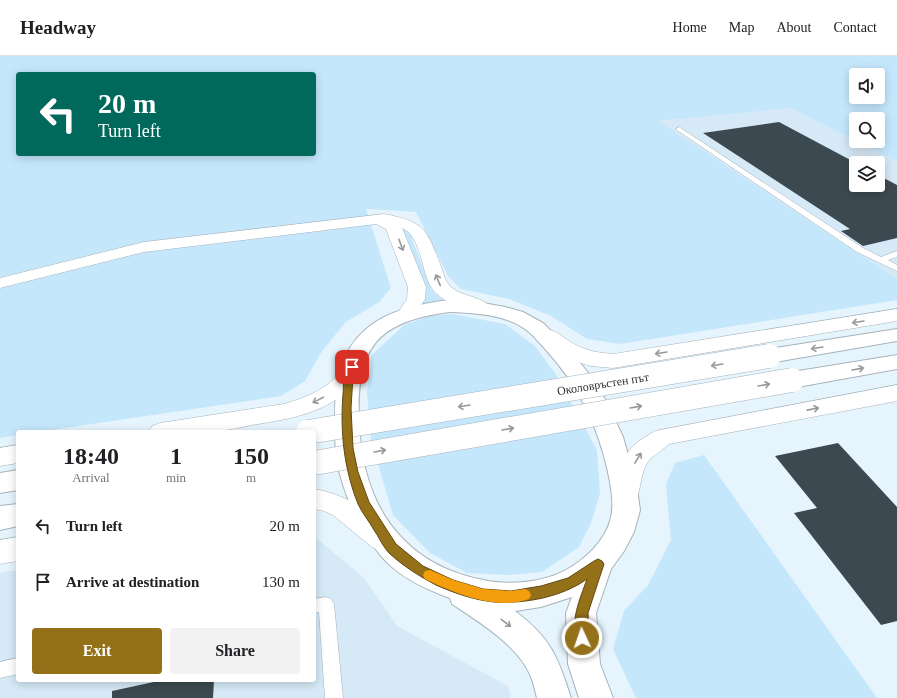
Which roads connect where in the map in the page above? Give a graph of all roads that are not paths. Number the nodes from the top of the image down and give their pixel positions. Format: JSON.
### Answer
{"nodes":[{"id":1,"x":679,"y":129,"type":"dead end"},
{"id":2,"x":376,"y":219,"type":"junction"},
{"id":3,"x":897,"y":254,"type":"edge"},
{"id":4,"x":881,"y":260,"type":"junction"},
{"id":5,"x":897,"y":268,"type":"edge"},
{"id":6,"x":0,"y":283,"type":"edge"},
{"id":7,"x":481,"y":307,"type":"junction"},
{"id":8,"x":406,"y":314,"type":"junction"},
{"id":9,"x":897,"y":315,"type":"edge"},
{"id":10,"x":536,"y":328,"type":"junction"},
{"id":11,"x":897,"y":335,"type":"edge"},
{"id":12,"x":897,"y":362,"type":"edge"},
{"id":13,"x":349,"y":376,"type":"junction"},
{"id":14,"x":897,"y":393,"type":"edge"},
{"id":15,"x":172,"y":430,"type":"edge"},
{"id":16,"x":316,"y":431,"type":"edge"},
{"id":17,"x":16,"y":454,"type":"edge"},
{"id":18,"x":0,"y":457,"type":"edge"},
{"id":19,"x":316,"y":463,"type":"edge"},
{"id":20,"x":16,"y":480,"type":"edge"},
{"id":21,"x":0,"y":483,"type":"edge"},
{"id":22,"x":626,"y":495,"type":"junction"},
{"id":23,"x":316,"y":499,"type":"edge"},
{"id":24,"x":16,"y":515,"type":"edge"},
{"id":25,"x":0,"y":518,"type":"edge"},
{"id":26,"x":392,"y":548,"type":"junction"},
{"id":27,"x":16,"y":549,"type":"edge"},
{"id":28,"x":0,"y":552,"type":"edge"},
{"id":29,"x":598,"y":564,"type":"junction"},
{"id":30,"x":450,"y":585,"type":"junction"},
{"id":31,"x":316,"y":606,"type":"edge"},
{"id":32,"x":16,"y":666,"type":"edge"},
{"id":33,"x":0,"y":670,"type":"edge"},
{"id":34,"x":334,"y":698,"type":"edge"},
{"id":35,"x":554,"y":698,"type":"edge"},
{"id":36,"x":596,"y":698,"type":"edge"}],
"edges":[{"from":1,"to":4,"type":"lane"},
{"from":2,"to":6,"type":"street"},
{"from":7,"to":2,"type":"street","one_way":true},
{"from":2,"to":8,"type":"street","one_way":true},
{"from":3,"to":4,"type":"lane"},
{"from":4,"to":5,"type":"lane"},
{"from":7,"to":8,"type":"main road"},
{"from":7,"to":10,"type":"main road"},
{"from":8,"to":13,"type":"main road"},
{"from":9,"to":10,"type":"street","name":"Околовръстен път","one_way":true},
{"from":10,"to":22,"type":"main road"},
{"from":11,"to":16,"type":"main road","name":"Околовръстен път","one_way":true,"bridge":true},
{"from":19,"to":12,"type":"main road","one_way":true,"bridge":true},
{"from":13,"to":15,"type":"street","one_way":true},
{"from":13,"to":26,"type":"main road"},
{"from":22,"to":14,"type":"street","one_way":true},
{"from":17,"to":18,"type":"street"},
{"from":20,"to":21,"type":"main road"},
{"from":22,"to":29,"type":"main road"},
{"from":23,"to":26,"type":"street"},
{"from":24,"to":25,"type":"main road"},
{"from":26,"to":30,"type":"main road"},
{"from":27,"to":28,"type":"street"},
{"from":29,"to":30,"type":"main road"},
{"from":29,"to":36,"type":"main road"},
{"from":30,"to":35,"type":"main road","one_way":true},
{"from":31,"to":34,"type":"lane"},
{"from":32,"to":33,"type":"lane"}]}
